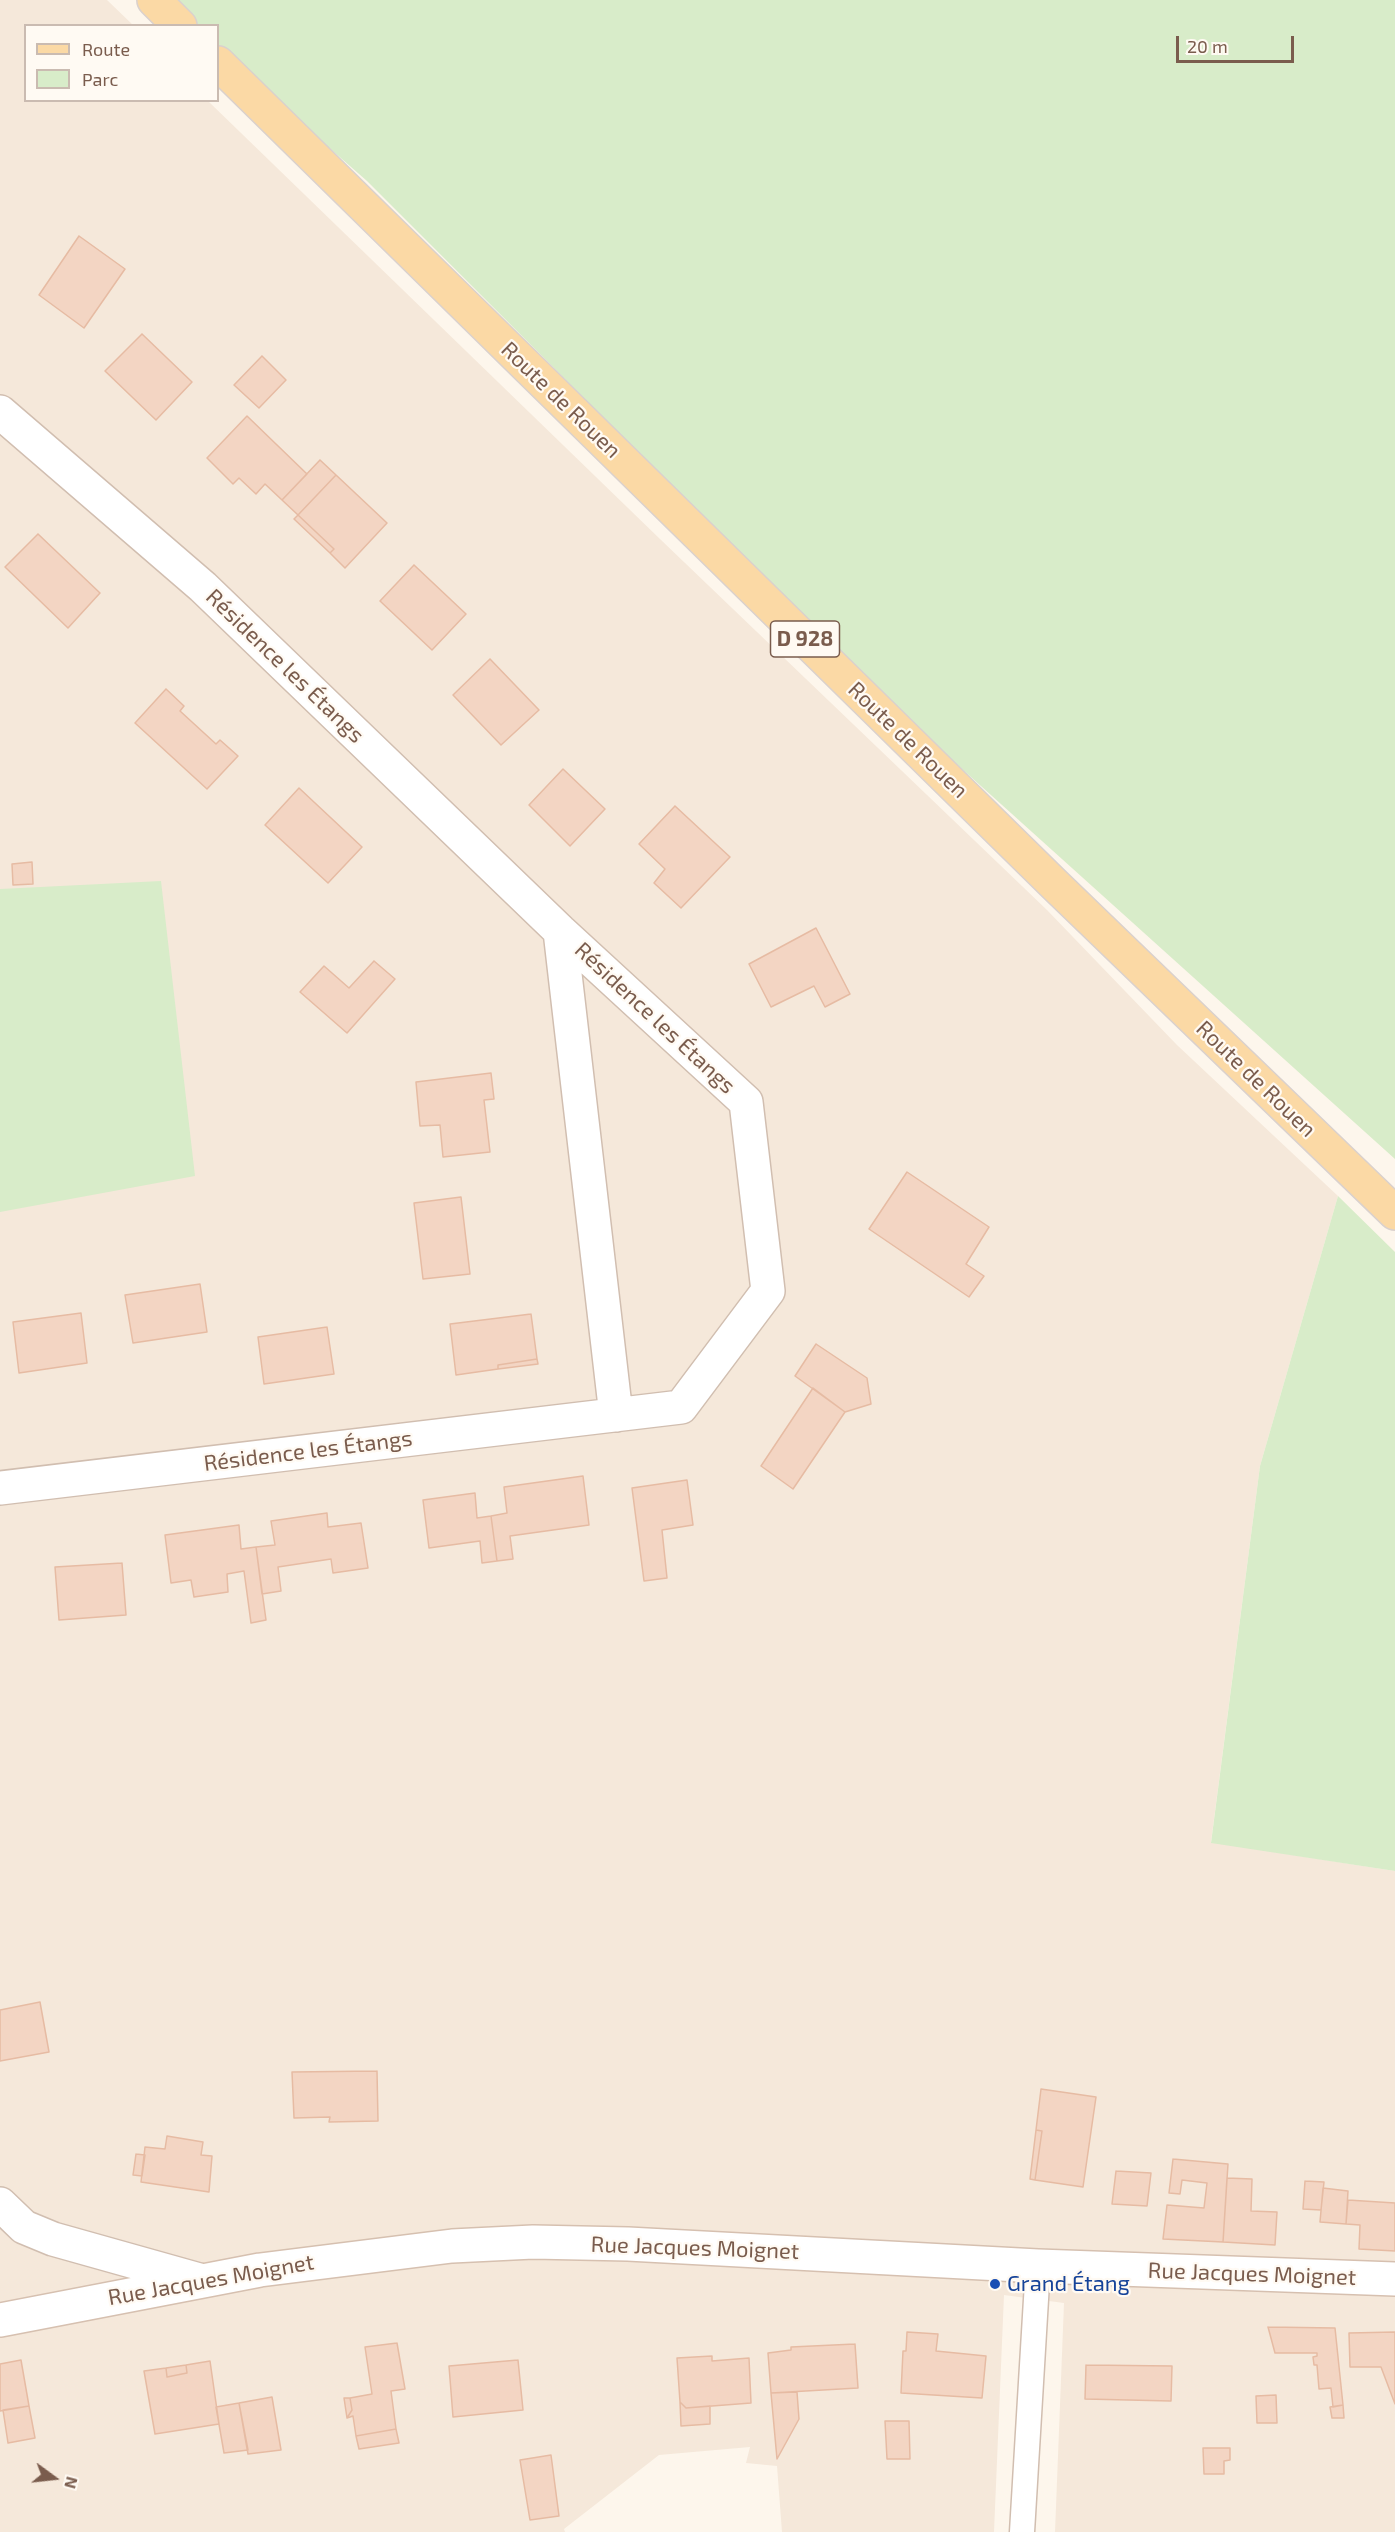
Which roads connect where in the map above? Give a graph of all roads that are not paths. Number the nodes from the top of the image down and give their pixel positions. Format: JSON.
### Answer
{"nodes":[{"id":1,"x":154,"y":0,"type":"edge"},
{"id":2,"x":178,"y":24,"type":"edge"},
{"id":3,"x":219,"y":64,"type":"edge"},
{"id":4,"x":0,"y":412,"type":"edge"},
{"id":5,"x":560,"y":931,"type":"junction"},
{"id":6,"x":1395,"y":1213,"type":"edge"},
{"id":7,"x":616,"y":1415,"type":"junction"},
{"id":8,"x":0,"y":1488,"type":"edge"},
{"id":9,"x":0,"y":2204,"type":"edge"},
{"id":10,"x":1038,"y":2266,"type":"junction"},
{"id":11,"x":1395,"y":2279,"type":"edge"},
{"id":12,"x":199,"y":2280,"type":"junction"},
{"id":13,"x":0,"y":2320,"type":"edge"},
{"id":14,"x":1022,"y":2532,"type":"edge"}],
"edges":[{"from":1,"to":2,"type":"main road"},
{"from":3,"to":6,"type":"main road","name":"Route de Rouen","number":"D 928"},
{"from":4,"to":5,"type":"street","name":"Résidence les Étangs"},
{"from":5,"to":7,"type":"street","name":"Résidence les Étangs"},
{"from":5,"to":7,"type":"street","name":"Résidence les Étangs"},
{"from":7,"to":8,"type":"street","name":"Résidence les Étangs"},
{"from":9,"to":12,"type":"street"},
{"from":10,"to":11,"type":"street","name":"Rue Jacques Moignet"},
{"from":10,"to":12,"type":"street","name":"Rue Jacques Moignet"},
{"from":10,"to":14,"type":"lane"},
{"from":12,"to":13,"type":"street","name":"Rue Jacques Moignet"}]}
